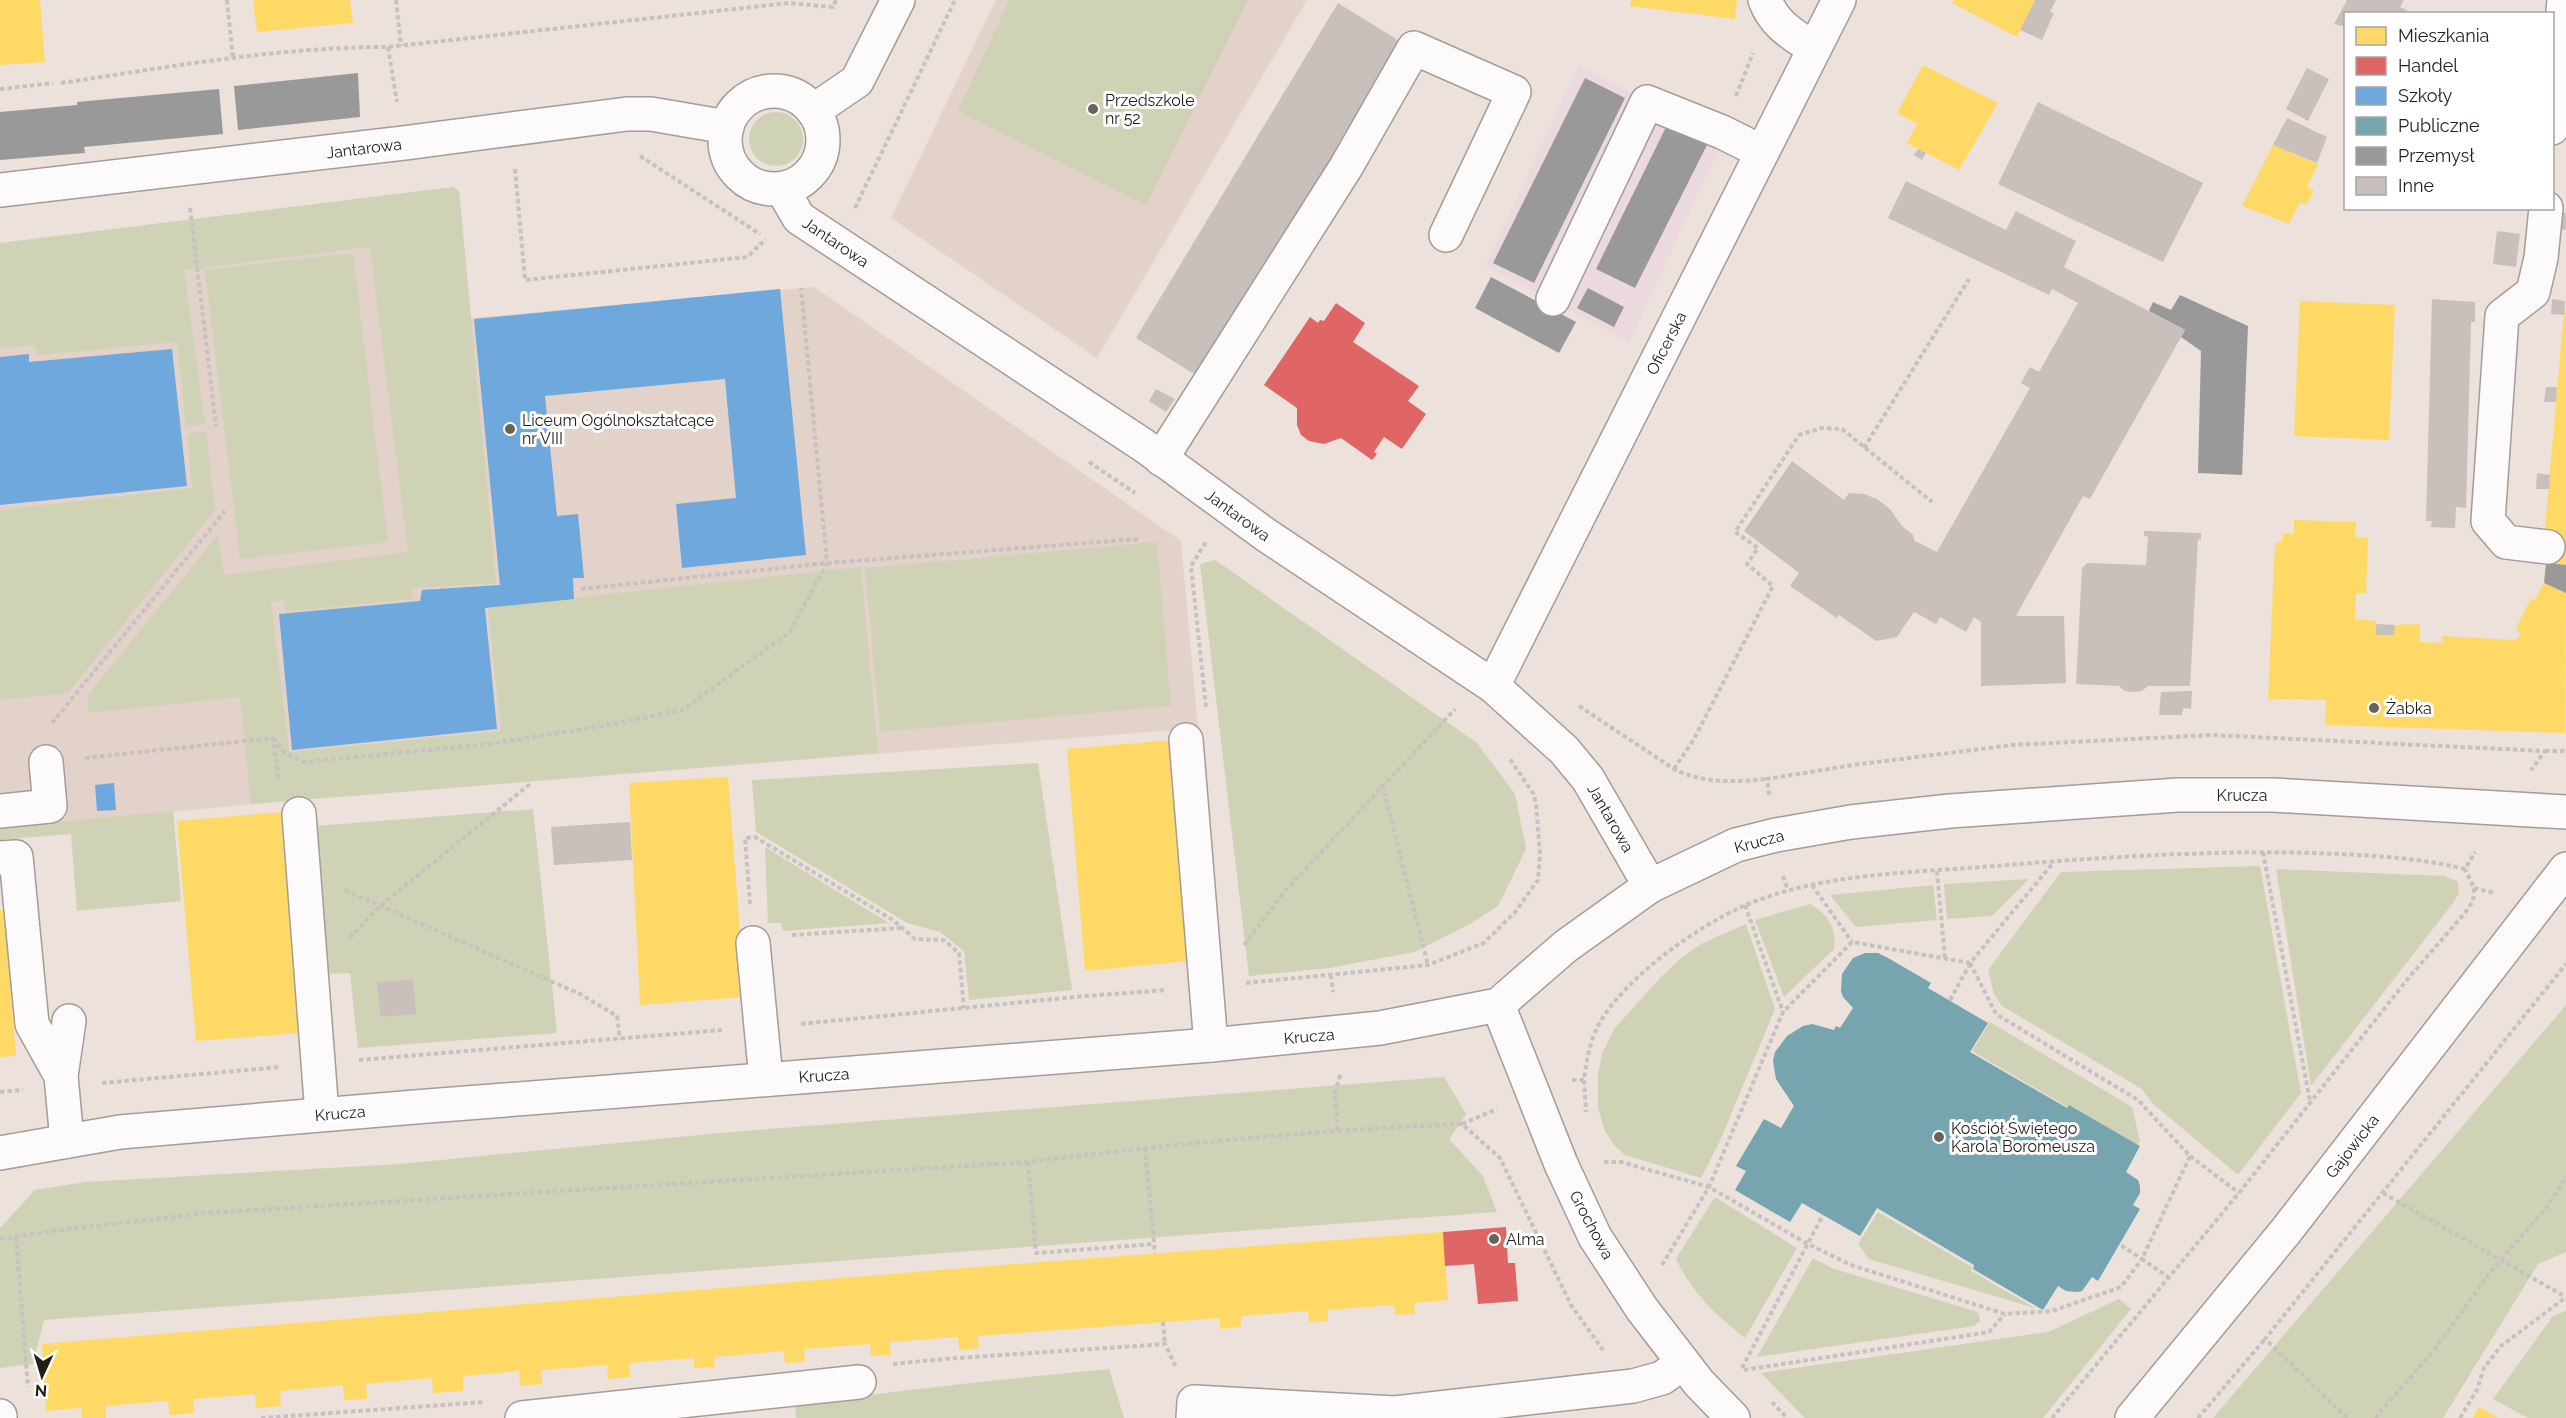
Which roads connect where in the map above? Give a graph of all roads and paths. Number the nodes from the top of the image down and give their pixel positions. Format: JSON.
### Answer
{"nodes":[{"id":1,"x":227,"y":0,"type":"edge"},
{"id":2,"x":396,"y":0,"type":"edge"},
{"id":3,"x":836,"y":0,"type":"edge"},
{"id":4,"x":898,"y":0,"type":"edge"},
{"id":5,"x":955,"y":0,"type":"edge"},
{"id":6,"x":1765,"y":0,"type":"edge"},
{"id":7,"x":1839,"y":0,"type":"edge"},
{"id":8,"x":2564,"y":0,"type":"edge"},
{"id":9,"x":401,"y":46,"type":"junction"},
{"id":10,"x":388,"y":47,"type":"junction"},
{"id":11,"x":1814,"y":49,"type":"junction"},
{"id":12,"x":233,"y":59,"type":"junction"},
{"id":13,"x":53,"y":83,"type":"dead end"},
{"id":14,"x":61,"y":83,"type":"dead end"},
{"id":15,"x":0,"y":90,"type":"edge"},
{"id":16,"x":398,"y":106,"type":"dead end"},
{"id":17,"x":813,"y":111,"type":"junction"},
{"id":18,"x":2554,"y":116,"type":"edge"},
{"id":19,"x":727,"y":127,"type":"junction"},
{"id":20,"x":1762,"y":152,"type":"junction"},
{"id":21,"x":630,"y":154,"type":"dead end"},
{"id":22,"x":525,"y":166,"type":"dead end"},
{"id":23,"x":515,"y":168,"type":"junction"},
{"id":24,"x":504,"y":170,"type":"dead end"},
{"id":25,"x":782,"y":189,"type":"junction"},
{"id":26,"x":0,"y":190,"type":"edge"},
{"id":27,"x":860,"y":198,"type":"dead end"},
{"id":28,"x":189,"y":207,"type":"dead end"},
{"id":29,"x":2546,"y":210,"type":"edge"},
{"id":30,"x":1446,"y":235,"type":"dead end"},
{"id":31,"x":767,"y":238,"type":"junction"},
{"id":32,"x":776,"y":245,"type":"dead end"},
{"id":33,"x":1969,"y":279,"type":"dead end"},
{"id":34,"x":801,"y":288,"type":"dead end"},
{"id":35,"x":1553,"y":299,"type":"dead end"},
{"id":36,"x":216,"y":426,"type":"dead end"},
{"id":37,"x":1864,"y":447,"type":"junction"},
{"id":38,"x":1083,"y":457,"type":"dead end"},
{"id":39,"x":1161,"y":459,"type":"junction"},
{"id":40,"x":1140,"y":496,"type":"dead end"},
{"id":41,"x":1932,"y":502,"type":"dead end"},
{"id":42,"x":225,"y":511,"type":"dead end"},
{"id":43,"x":1197,"y":535,"type":"dead end"},
{"id":44,"x":1139,"y":539,"type":"dead end"},
{"id":45,"x":2548,"y":547,"type":"dead end"},
{"id":46,"x":1216,"y":548,"type":"dead end"},
{"id":47,"x":827,"y":563,"type":"junction"},
{"id":48,"x":581,"y":589,"type":"dead end"},
{"id":49,"x":1493,"y":686,"type":"junction"},
{"id":50,"x":1570,"y":700,"type":"dead end"},
{"id":51,"x":1446,"y":702,"type":"dead end"},
{"id":52,"x":1456,"y":709,"type":"junction"},
{"id":53,"x":1464,"y":717,"type":"dead end"},
{"id":54,"x":273,"y":738,"type":"junction"},
{"id":55,"x":1186,"y":740,"type":"dead end"},
{"id":56,"x":2545,"y":751,"type":"junction"},
{"id":57,"x":2566,"y":751,"type":"edge"},
{"id":58,"x":1508,"y":756,"type":"dead end"},
{"id":59,"x":46,"y":762,"type":"junction"},
{"id":60,"x":1674,"y":769,"type":"junction"},
{"id":61,"x":2529,"y":773,"type":"dead end"},
{"id":62,"x":1767,"y":779,"type":"junction"},
{"id":63,"x":530,"y":784,"type":"dead end"},
{"id":64,"x":1382,"y":784,"type":"junction"},
{"id":65,"x":1769,"y":795,"type":"dead end"},
{"id":66,"x":0,"y":811,"type":"edge"},
{"id":67,"x":2566,"y":812,"type":"edge"},
{"id":68,"x":299,"y":814,"type":"joint"},
{"id":69,"x":2263,"y":852,"type":"junction"},
{"id":70,"x":2475,"y":852,"type":"dead end"},
{"id":71,"x":0,"y":858,"type":"edge"},
{"id":72,"x":2055,"y":861,"type":"junction"},
{"id":73,"x":2465,"y":869,"type":"junction"},
{"id":74,"x":2566,"y":869,"type":"edge"},
{"id":75,"x":304,"y":871,"type":"junction"},
{"id":76,"x":1937,"y":871,"type":"junction"},
{"id":77,"x":1783,"y":876,"type":"dead end"},
{"id":78,"x":1812,"y":885,"type":"junction"},
{"id":79,"x":1650,"y":886,"type":"junction"},
{"id":80,"x":2474,"y":888,"type":"junction"},
{"id":81,"x":1788,"y":890,"type":"junction"},
{"id":82,"x":2494,"y":893,"type":"dead end"},
{"id":83,"x":1745,"y":905,"type":"junction"},
{"id":84,"x":380,"y":906,"type":"junction"},
{"id":85,"x":902,"y":928,"type":"junction"},
{"id":86,"x":753,"y":940,"type":"junction"},
{"id":87,"x":1852,"y":942,"type":"junction"},
{"id":88,"x":1243,"y":947,"type":"dead end"},
{"id":89,"x":1946,"y":959,"type":"junction"},
{"id":90,"x":1970,"y":963,"type":"junction"},
{"id":91,"x":2566,"y":964,"type":"edge"},
{"id":92,"x":1428,"y":965,"type":"junction"},
{"id":93,"x":1331,"y":975,"type":"junction"},
{"id":94,"x":310,"y":980,"type":"junction"},
{"id":95,"x":1206,"y":987,"type":"junction"},
{"id":96,"x":1333,"y":994,"type":"dead end"},
{"id":97,"x":1950,"y":1000,"type":"dead end"},
{"id":98,"x":1498,"y":1005,"type":"junction"},
{"id":99,"x":964,"y":1008,"type":"junction"},
{"id":100,"x":1783,"y":1012,"type":"junction"},
{"id":101,"x":69,"y":1021,"type":"dead end"},
{"id":102,"x":760,"y":1027,"type":"junction"},
{"id":103,"x":655,"y":1036,"type":"dead end"},
{"id":104,"x":620,"y":1039,"type":"dead end"},
{"id":105,"x":1211,"y":1045,"type":"junction"},
{"id":106,"x":1341,"y":1071,"type":"dead end"},
{"id":107,"x":61,"y":1076,"type":"junction"},
{"id":108,"x":766,"y":1079,"type":"junction"},
{"id":109,"x":1572,"y":1080,"type":"dead end"},
{"id":110,"x":1584,"y":1080,"type":"junction"},
{"id":111,"x":2310,"y":1102,"type":"junction"},
{"id":112,"x":1507,"y":1105,"type":"dead end"},
{"id":113,"x":322,"y":1114,"type":"junction"},
{"id":114,"x":1588,"y":1122,"type":"dead end"},
{"id":115,"x":1462,"y":1124,"type":"junction"},
{"id":116,"x":1338,"y":1131,"type":"junction"},
{"id":117,"x":67,"y":1141,"type":"junction"},
{"id":118,"x":1145,"y":1148,"type":"junction"},
{"id":119,"x":0,"y":1153,"type":"edge"},
{"id":120,"x":2190,"y":1156,"type":"junction"},
{"id":121,"x":1028,"y":1162,"type":"junction"},
{"id":122,"x":1603,"y":1172,"type":"dead end"},
{"id":123,"x":2566,"y":1178,"type":"edge"},
{"id":124,"x":1709,"y":1187,"type":"junction"},
{"id":125,"x":2239,"y":1193,"type":"junction"},
{"id":126,"x":2383,"y":1193,"type":"junction"},
{"id":127,"x":1822,"y":1215,"type":"dead end"},
{"id":128,"x":16,"y":1237,"type":"junction"},
{"id":129,"x":0,"y":1239,"type":"edge"},
{"id":130,"x":1154,"y":1244,"type":"junction"},
{"id":131,"x":1808,"y":1244,"type":"junction"},
{"id":132,"x":2119,"y":1244,"type":"dead end"},
{"id":133,"x":1155,"y":1253,"type":"dead end"},
{"id":134,"x":1656,"y":1256,"type":"dead end"},
{"id":135,"x":2142,"y":1259,"type":"junction"},
{"id":136,"x":2500,"y":1261,"type":"junction"},
{"id":137,"x":1662,"y":1265,"type":"junction"},
{"id":138,"x":1668,"y":1274,"type":"dead end"},
{"id":139,"x":2168,"y":1278,"type":"junction"},
{"id":140,"x":2566,"y":1297,"type":"edge"},
{"id":141,"x":2005,"y":1314,"type":"junction"},
{"id":142,"x":1163,"y":1322,"type":"dead end"},
{"id":143,"x":2265,"y":1339,"type":"junction"},
{"id":144,"x":1165,"y":1344,"type":"dead end"},
{"id":145,"x":1734,"y":1362,"type":"dead end"},
{"id":146,"x":1683,"y":1363,"type":"junction"},
{"id":147,"x":1740,"y":1371,"type":"junction"},
{"id":148,"x":1748,"y":1379,"type":"dead end"},
{"id":149,"x":859,"y":1382,"type":"dead end"},
{"id":150,"x":1633,"y":1386,"type":"junction"},
{"id":151,"x":28,"y":1392,"type":"dead end"},
{"id":152,"x":1764,"y":1395,"type":"dead end"},
{"id":153,"x":1430,"y":1414,"type":"edge"},
{"id":154,"x":522,"y":1418,"type":"edge"},
{"id":155,"x":1193,"y":1418,"type":"edge"},
{"id":156,"x":1733,"y":1418,"type":"edge"},
{"id":157,"x":1788,"y":1418,"type":"edge"},
{"id":158,"x":2052,"y":1418,"type":"edge"},
{"id":159,"x":2132,"y":1418,"type":"edge"},
{"id":160,"x":2198,"y":1418,"type":"edge"},
{"id":161,"x":2347,"y":1418,"type":"edge"},
{"id":162,"x":2374,"y":1418,"type":"edge"},
{"id":163,"x":2460,"y":1418,"type":"edge"}],
"edges":[{"from":1,"to":12,"type":"path"},
{"from":2,"to":9,"type":"path"},
{"from":3,"to":9,"type":"path"},
{"from":4,"to":17,"type":"street"},
{"from":5,"to":27,"type":"path"},
{"from":6,"to":11,"type":"street"},
{"from":7,"to":11,"type":"street","name":"Oficerska"},
{"from":8,"to":18,"type":"street"},
{"from":9,"to":10,"type":"path"},
{"from":10,"to":12,"type":"path"},
{"from":10,"to":16,"type":"path"},
{"from":11,"to":20,"type":"street","name":"Oficerska"},
{"from":12,"to":14,"type":"path"},
{"from":13,"to":15,"type":"path"},
{"from":17,"to":19,"type":"street"},
{"from":17,"to":25,"type":"street"},
{"from":19,"to":25,"type":"street"},
{"from":19,"to":26,"type":"street","name":"Jantarowa"},
{"from":20,"to":35,"type":"street"},
{"from":20,"to":49,"type":"street","name":"Oficerska"},
{"from":21,"to":31,"type":"path"},
{"from":22,"to":23,"type":"path"},
{"from":23,"to":24,"type":"path"},
{"from":23,"to":31,"type":"path"},
{"from":25,"to":39,"type":"street","name":"Jantarowa"},
{"from":28,"to":36,"type":"path"},
{"from":29,"to":45,"type":"street"},
{"from":30,"to":39,"type":"street"},
{"from":31,"to":32,"type":"path"},
{"from":33,"to":37,"type":"path"},
{"from":34,"to":47,"type":"path"},
{"from":37,"to":41,"type":"path"},
{"from":37,"to":60,"type":"path"},
{"from":38,"to":40,"type":"path"},
{"from":39,"to":49,"type":"street","name":"Jantarowa"},
{"from":42,"to":59,"type":"path"},
{"from":43,"to":46,"type":"path"},
{"from":44,"to":47,"type":"path"},
{"from":47,"to":48,"type":"path"},
{"from":47,"to":54,"type":"path"},
{"from":49,"to":79,"type":"street","name":"Jantarowa"},
{"from":50,"to":60,"type":"path"},
{"from":51,"to":52,"type":"path"},
{"from":52,"to":53,"type":"path"},
{"from":52,"to":64,"type":"path"},
{"from":54,"to":59,"type":"path"},
{"from":54,"to":68,"type":"path"},
{"from":55,"to":95,"type":"street"},
{"from":56,"to":57,"type":"path"},
{"from":56,"to":61,"type":"path"},
{"from":56,"to":62,"type":"path"},
{"from":58,"to":92,"type":"path"},
{"from":59,"to":66,"type":"street"},
{"from":60,"to":62,"type":"path"},
{"from":62,"to":65,"type":"path"},
{"from":63,"to":84,"type":"path"},
{"from":64,"to":88,"type":"path"},
{"from":64,"to":92,"type":"path"},
{"from":67,"to":79,"type":"street","name":"Krucza"},
{"from":68,"to":75,"type":"street"},
{"from":69,"to":72,"type":"path"},
{"from":69,"to":73,"type":"path"},
{"from":69,"to":111,"type":"path"},
{"from":70,"to":73,"type":"path"},
{"from":71,"to":107,"type":"street"},
{"from":72,"to":76,"type":"path"},
{"from":72,"to":90,"type":"path"},
{"from":73,"to":80,"type":"path"},
{"from":74,"to":159,"type":"street","name":"Gajowicka"},
{"from":75,"to":84,"type":"path"},
{"from":75,"to":94,"type":"street"},
{"from":76,"to":78,"type":"path"},
{"from":76,"to":89,"type":"path"},
{"from":77,"to":81,"type":"path"},
{"from":78,"to":81,"type":"path"},
{"from":78,"to":87,"type":"path"},
{"from":79,"to":98,"type":"street","name":"Krucza"},
{"from":80,"to":82,"type":"path"},
{"from":80,"to":111,"type":"path"},
{"from":81,"to":83,"type":"path"},
{"from":83,"to":100,"type":"path"},
{"from":83,"to":110,"type":"path"},
{"from":84,"to":94,"type":"path"},
{"from":84,"to":104,"type":"path"},
{"from":85,"to":86,"type":"path"},
{"from":85,"to":86,"type":"path"},
{"from":85,"to":99,"type":"path"},
{"from":86,"to":102,"type":"street"},
{"from":87,"to":89,"type":"path"},
{"from":87,"to":100,"type":"path"},
{"from":89,"to":90,"type":"path"},
{"from":90,"to":97,"type":"path"},
{"from":90,"to":120,"type":"path"},
{"from":91,"to":126,"type":"path"},
{"from":92,"to":93,"type":"path"},
{"from":93,"to":95,"type":"path"},
{"from":93,"to":96,"type":"path"},
{"from":94,"to":113,"type":"street"},
{"from":95,"to":99,"type":"path"},
{"from":95,"to":105,"type":"street"},
{"from":98,"to":105,"type":"street","name":"Krucza"},
{"from":98,"to":146,"type":"street","name":"Grochowa"},
{"from":99,"to":102,"type":"path"},
{"from":100,"to":124,"type":"path"},
{"from":101,"to":107,"type":"street"},
{"from":102,"to":103,"type":"path"},
{"from":102,"to":108,"type":"street"},
{"from":105,"to":108,"type":"street","name":"Krucza"},
{"from":106,"to":116,"type":"path"},
{"from":107,"to":117,"type":"street"},
{"from":108,"to":113,"type":"street","name":"Krucza"},
{"from":109,"to":110,"type":"path"},
{"from":110,"to":114,"type":"path"},
{"from":111,"to":125,"type":"path"},
{"from":112,"to":115,"type":"path"},
{"from":113,"to":117,"type":"street","name":"Krucza"},
{"from":115,"to":116,"type":"path"},
{"from":115,"to":150,"type":"path"},
{"from":116,"to":118,"type":"path"},
{"from":117,"to":119,"type":"street","name":"Krucza"},
{"from":118,"to":121,"type":"path"},
{"from":118,"to":130,"type":"path"},
{"from":120,"to":125,"type":"path"},
{"from":120,"to":135,"type":"path"},
{"from":121,"to":128,"type":"path"},
{"from":121,"to":130,"type":"path"},
{"from":122,"to":124,"type":"path"},
{"from":123,"to":136,"type":"path"},
{"from":124,"to":131,"type":"path"},
{"from":124,"to":137,"type":"path"},
{"from":125,"to":139,"type":"path"},
{"from":126,"to":136,"type":"path"},
{"from":126,"to":143,"type":"path"},
{"from":127,"to":131,"type":"path"},
{"from":128,"to":129,"type":"path"},
{"from":128,"to":151,"type":"path"},
{"from":130,"to":133,"type":"path"},
{"from":131,"to":141,"type":"path"},
{"from":131,"to":147,"type":"path"},
{"from":132,"to":135,"type":"path"},
{"from":134,"to":137,"type":"path"},
{"from":135,"to":139,"type":"path"},
{"from":135,"to":141,"type":"path"},
{"from":136,"to":140,"type":"path"},
{"from":136,"to":162,"type":"path"},
{"from":137,"to":138,"type":"path"},
{"from":139,"to":158,"type":"path"},
{"from":140,"to":163,"type":"path"},
{"from":141,"to":147,"type":"path"},
{"from":142,"to":144,"type":"path"},
{"from":143,"to":160,"type":"path"},
{"from":143,"to":161,"type":"path"},
{"from":145,"to":147,"type":"path"},
{"from":146,"to":150,"type":"street"},
{"from":146,"to":156,"type":"street","name":"Grochowa"},
{"from":147,"to":148,"type":"path"},
{"from":149,"to":154,"type":"street"},
{"from":150,"to":153,"type":"street"},
{"from":152,"to":157,"type":"path"},
{"from":153,"to":155,"type":"street"}]}
